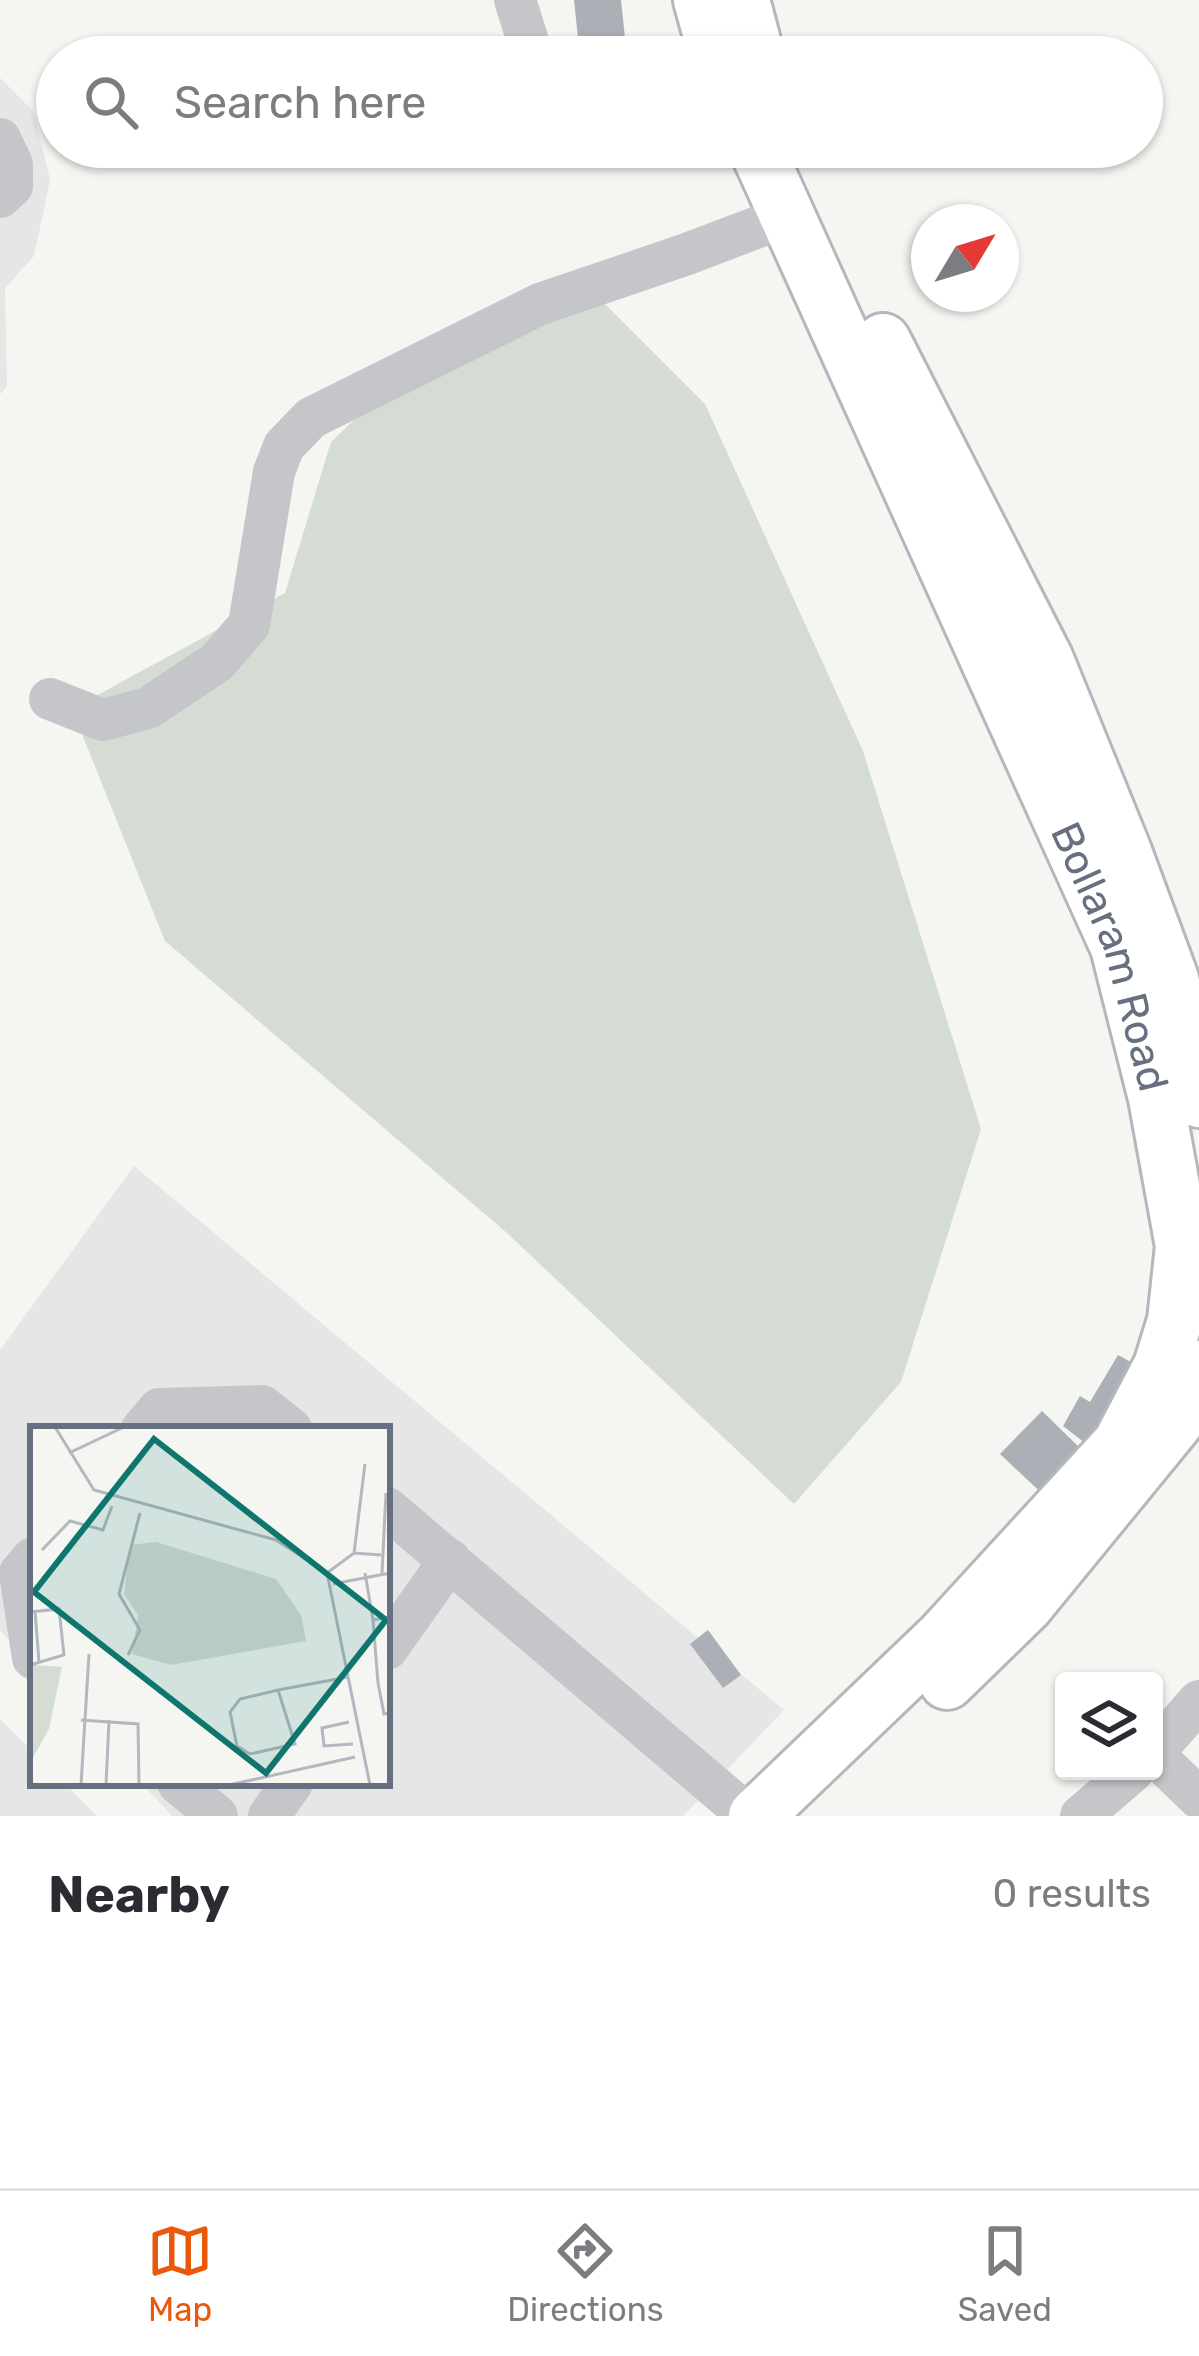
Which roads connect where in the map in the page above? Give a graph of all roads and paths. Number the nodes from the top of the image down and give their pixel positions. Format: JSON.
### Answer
{"nodes":[{"id":1,"x":515,"y":0,"type":"edge"},
{"id":2,"x":701,"y":0,"type":"edge"},
{"id":3,"x":742,"y":0,"type":"edge"},
{"id":4,"x":526,"y":36,"type":"edge"},
{"id":5,"x":716,"y":36,"type":"edge"},
{"id":6,"x":730,"y":36,"type":"edge"},
{"id":7,"x":0,"y":139,"type":"edge"},
{"id":8,"x":765,"y":168,"type":"edge"},
{"id":9,"x":806,"y":168,"type":"edge"},
{"id":10,"x":0,"y":197,"type":"edge"},
{"id":11,"x":787,"y":216,"type":"junction"},
{"id":12,"x":50,"y":699,"type":"dead end"},
{"id":13,"x":1199,"y":1100,"type":"edge"},
{"id":14,"x":1199,"y":1368,"type":"edge"},
{"id":15,"x":145,"y":1426,"type":"edge"},
{"id":16,"x":287,"y":1426,"type":"edge"},
{"id":17,"x":1187,"y":1429,"type":"edge"},
{"id":18,"x":390,"y":1510,"type":"edge"},
{"id":19,"x":450,"y":1560,"type":"junction"},
{"id":20,"x":30,"y":1561,"type":"edge"},
{"id":21,"x":30,"y":1638,"type":"edge"},
{"id":22,"x":390,"y":1645,"type":"edge"},
{"id":23,"x":1199,"y":1701,"type":"edge"},
{"id":24,"x":1163,"y":1743,"type":"edge"},
{"id":25,"x":1163,"y":1763,"type":"edge"},
{"id":26,"x":1122,"y":1780,"type":"edge"},
{"id":27,"x":182,"y":1786,"type":"edge"},
{"id":28,"x":290,"y":1786,"type":"edge"},
{"id":29,"x":1199,"y":1798,"type":"edge"},
{"id":30,"x":218,"y":1816,"type":"edge"},
{"id":31,"x":269,"y":1816,"type":"edge"},
{"id":32,"x":752,"y":1816,"type":"edge"},
{"id":33,"x":808,"y":1816,"type":"edge"},
{"id":34,"x":1081,"y":1816,"type":"edge"}],
"edges":[{"from":1,"to":4,"type":"street"},
{"from":2,"to":5,"type":"main road"},
{"from":3,"to":6,"type":"main road"},
{"from":7,"to":10,"type":"street"},
{"from":8,"to":11,"type":"main road","name":"Bollaram Road"},
{"from":9,"to":13,"type":"main road","name":"Bollaram Road"},
{"from":11,"to":12,"type":"street"},
{"from":11,"to":32,"type":"main road","name":"Bollaram Road"},
{"from":14,"to":17,"type":"main road"},
{"from":15,"to":16,"type":"street"},
{"from":17,"to":33,"type":"main road"},
{"from":18,"to":19,"type":"street"},
{"from":19,"to":22,"type":"street"},
{"from":19,"to":32,"type":"street"},
{"from":20,"to":21,"type":"street"},
{"from":23,"to":24,"type":"street"},
{"from":25,"to":29,"type":"street"},
{"from":26,"to":34,"type":"street"},
{"from":27,"to":30,"type":"street"},
{"from":28,"to":31,"type":"street"}]}
